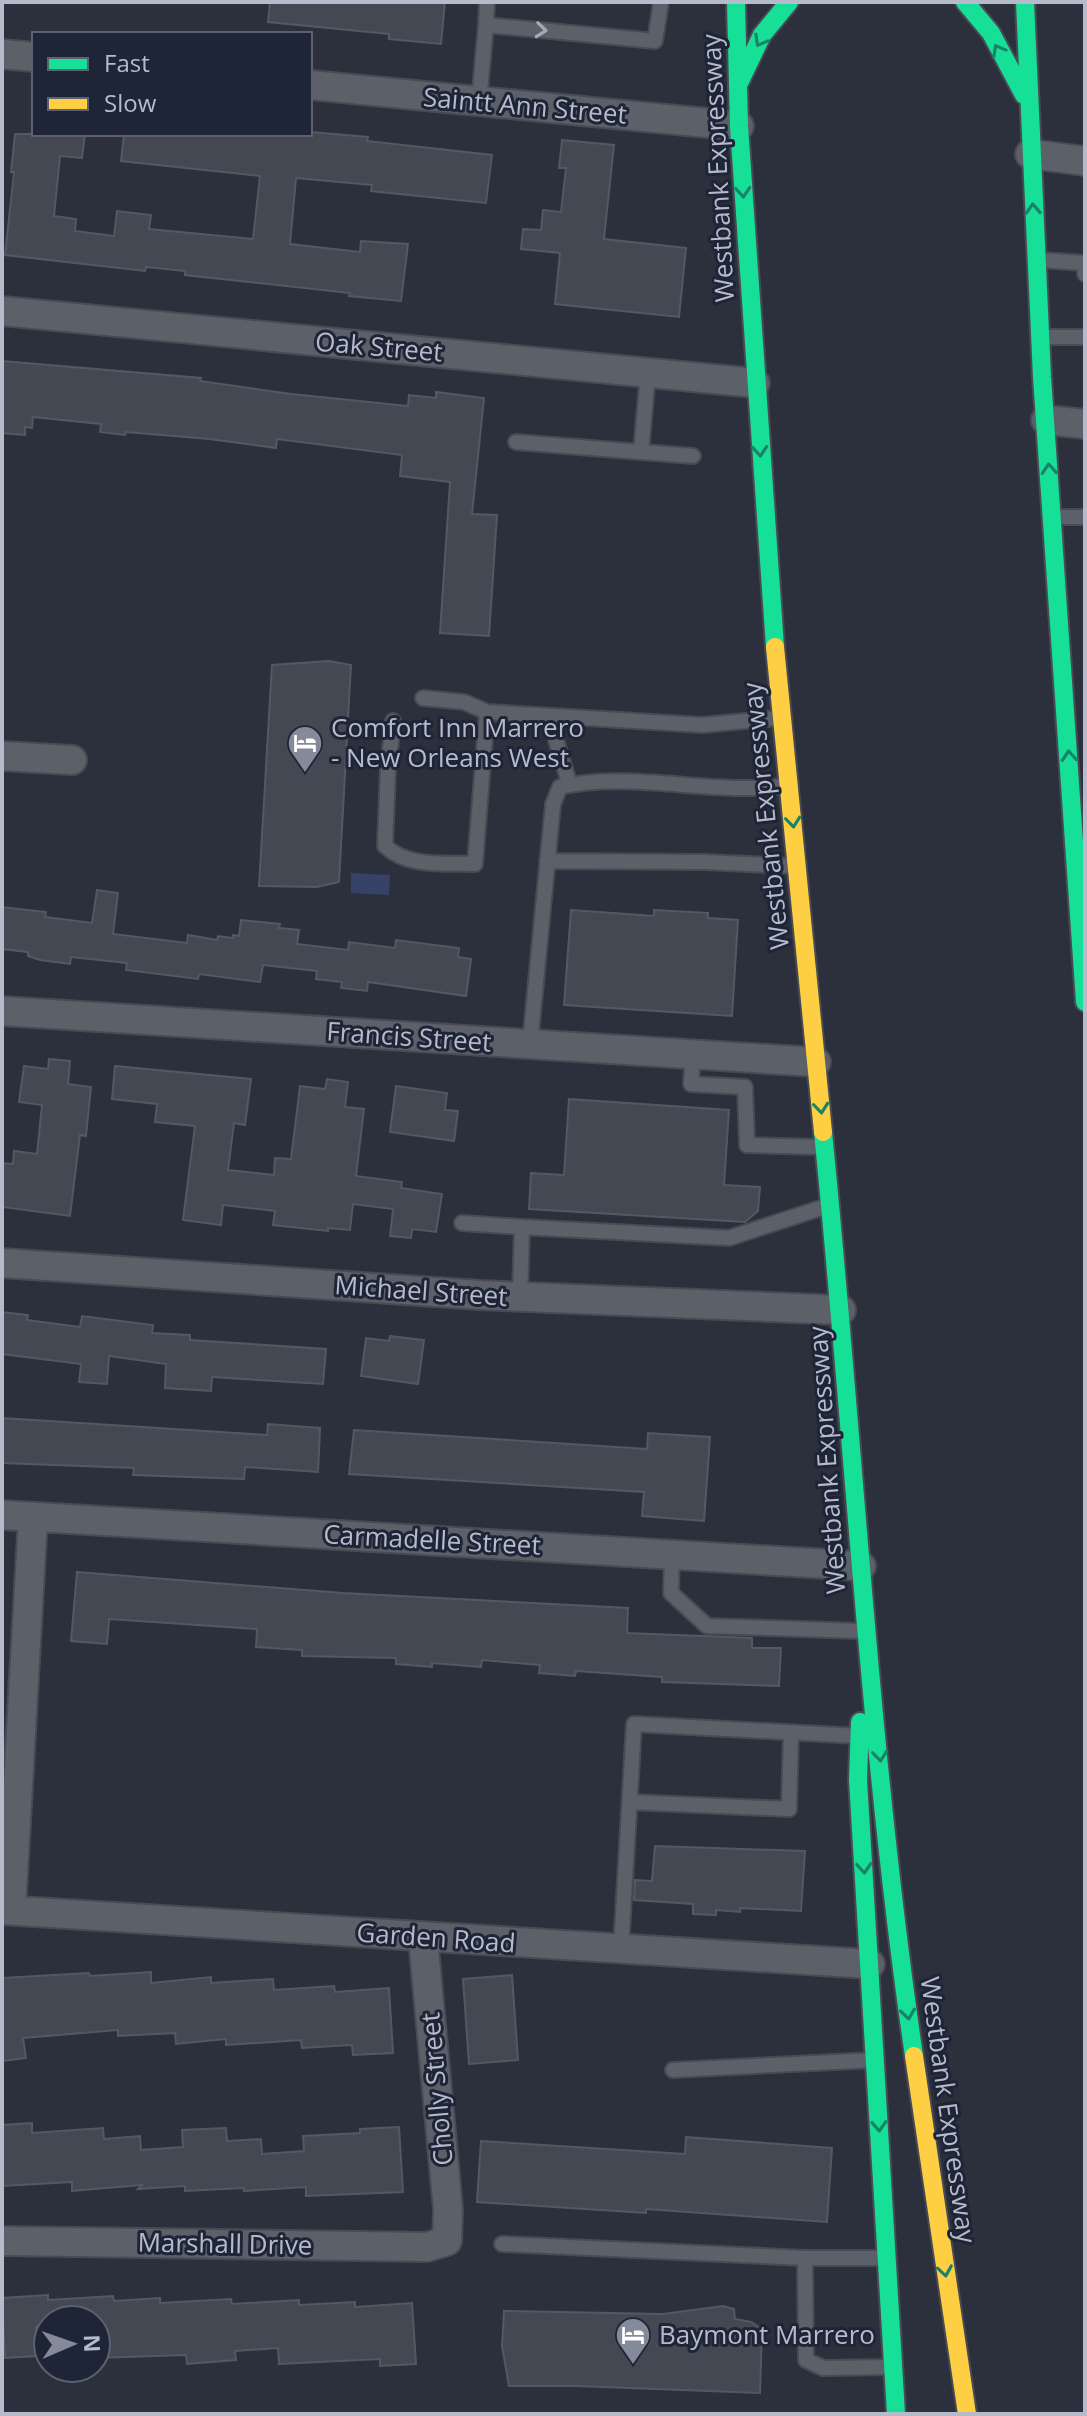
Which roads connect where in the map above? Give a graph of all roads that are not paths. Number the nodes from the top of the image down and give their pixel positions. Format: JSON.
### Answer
{"nodes":[{"id":1,"x":487,"y":2,"type":"edge"},
{"id":2,"x":661,"y":2,"type":"edge"},
{"id":3,"x":736,"y":2,"type":"edge"},
{"id":4,"x":789,"y":2,"type":"edge"},
{"id":5,"x":965,"y":2,"type":"edge"},
{"id":6,"x":1025,"y":2,"type":"edge"},
{"id":7,"x":486,"y":25,"type":"junction"},
{"id":8,"x":2,"y":54,"type":"edge"},
{"id":9,"x":32,"y":57,"type":"edge"},
{"id":10,"x":738,"y":84,"type":"junction"},
{"id":11,"x":312,"y":85,"type":"edge"},
{"id":12,"x":479,"y":101,"type":"junction"},
{"id":13,"x":1027,"y":101,"type":"junction"},
{"id":14,"x":739,"y":126,"type":"junction"},
{"id":15,"x":1030,"y":154,"type":"junction"},
{"id":16,"x":1085,"y":161,"type":"edge"},
{"id":17,"x":1036,"y":260,"type":"junction"},
{"id":18,"x":1085,"y":274,"type":"edge"},
{"id":19,"x":2,"y":311,"type":"edge"},
{"id":20,"x":1040,"y":337,"type":"junction"},
{"id":21,"x":1085,"y":337,"type":"edge"},
{"id":22,"x":648,"y":373,"type":"junction"},
{"id":23,"x":755,"y":383,"type":"junction"},
{"id":24,"x":1046,"y":420,"type":"junction"},
{"id":25,"x":1085,"y":424,"type":"edge"},
{"id":26,"x":516,"y":442,"type":"dead end"},
{"id":27,"x":641,"y":452,"type":"junction"},
{"id":28,"x":693,"y":456,"type":"dead end"},
{"id":29,"x":1052,"y":517,"type":"junction"},
{"id":30,"x":1085,"y":517,"type":"edge"},
{"id":31,"x":423,"y":698,"type":"dead end"},
{"id":32,"x":487,"y":712,"type":"junction"},
{"id":33,"x":556,"y":716,"type":"junction"},
{"id":34,"x":782,"y":717,"type":"junction"},
{"id":35,"x":393,"y":721,"type":"dead end"},
{"id":36,"x":2,"y":756,"type":"edge"},
{"id":37,"x":72,"y":760,"type":"dead end"},
{"id":38,"x":570,"y":785,"type":"junction"},
{"id":39,"x":789,"y":785,"type":"junction"},
{"id":40,"x":547,"y":861,"type":"junction"},
{"id":41,"x":797,"y":866,"type":"junction"},
{"id":42,"x":1082,"y":892,"type":"edge"},
{"id":43,"x":1085,"y":1002,"type":"edge"},
{"id":44,"x":2,"y":1011,"type":"edge"},
{"id":45,"x":530,"y":1044,"type":"junction"},
{"id":46,"x":693,"y":1054,"type":"junction"},
{"id":47,"x":816,"y":1062,"type":"junction"},
{"id":48,"x":825,"y":1147,"type":"junction"},
{"id":49,"x":831,"y":1204,"type":"junction"},
{"id":50,"x":462,"y":1223,"type":"dead end"},
{"id":51,"x":522,"y":1227,"type":"junction"},
{"id":52,"x":2,"y":1263,"type":"edge"},
{"id":53,"x":520,"y":1297,"type":"junction"},
{"id":54,"x":841,"y":1310,"type":"junction"},
{"id":55,"x":2,"y":1515,"type":"edge"},
{"id":56,"x":33,"y":1517,"type":"junction"},
{"id":57,"x":672,"y":1554,"type":"junction"},
{"id":58,"x":861,"y":1566,"type":"junction"},
{"id":59,"x":865,"y":1627,"type":"junction"},
{"id":60,"x":791,"y":1733,"type":"junction"},
{"id":61,"x":860,"y":1736,"type":"junction"},
{"id":62,"x":630,"y":1802,"type":"junction"},
{"id":63,"x":6,"y":1910,"type":"edge"},
{"id":64,"x":423,"y":1938,"type":"junction"},
{"id":65,"x":621,"y":1949,"type":"junction"},
{"id":66,"x":870,"y":1964,"type":"junction"},
{"id":67,"x":876,"y":2060,"type":"junction"},
{"id":68,"x":673,"y":2070,"type":"dead end"},
{"id":69,"x":2,"y":2241,"type":"edge"},
{"id":70,"x":447,"y":2241,"type":"joint"},
{"id":71,"x":502,"y":2244,"type":"dead end"},
{"id":72,"x":805,"y":2258,"type":"junction"},
{"id":73,"x":887,"y":2258,"type":"junction"},
{"id":74,"x":893,"y":2367,"type":"junction"},
{"id":75,"x":896,"y":2414,"type":"edge"},
{"id":76,"x":967,"y":2414,"type":"edge"}],
"edges":[{"from":1,"to":7,"type":"lane"},
{"from":7,"to":2,"type":"lane","one_way":true},
{"from":3,"to":10,"type":"main road","name":"Westbank Expressway"},
{"from":4,"to":10,"type":"main road","one_way":true},
{"from":13,"to":5,"type":"main road","one_way":true},
{"from":6,"to":13,"type":"main road"},
{"from":7,"to":12,"type":"lane"},
{"from":8,"to":9,"type":"street"},
{"from":10,"to":14,"type":"main road","name":"Westbank Expressway"},
{"from":11,"to":12,"type":"street","name":"Saintt Ann Street"},
{"from":12,"to":14,"type":"street","name":"Saintt Ann Street"},
{"from":13,"to":15,"type":"main road"},
{"from":14,"to":23,"type":"main road","name":"Westbank Expressway","one_way":true},
{"from":15,"to":16,"type":"street"},
{"from":17,"to":15,"type":"main road","one_way":true},
{"from":17,"to":18,"type":"lane"},
{"from":17,"to":20,"type":"main road"},
{"from":19,"to":22,"type":"street","name":"Oak Street"},
{"from":20,"to":21,"type":"lane"},
{"from":20,"to":24,"type":"main road"},
{"from":22,"to":23,"type":"street","name":"Oak Street"},
{"from":22,"to":27,"type":"lane"},
{"from":23,"to":34,"type":"main road","name":"Westbank Expressway","one_way":true},
{"from":24,"to":25,"type":"street"},
{"from":29,"to":24,"type":"main road","one_way":true},
{"from":26,"to":27,"type":"lane"},
{"from":27,"to":28,"type":"lane"},
{"from":29,"to":30,"type":"lane"},
{"from":42,"to":29,"type":"main road","one_way":true},
{"from":31,"to":32,"type":"lane"},
{"from":32,"to":33,"type":"lane"},
{"from":32,"to":35,"type":"lane"},
{"from":33,"to":34,"type":"lane"},
{"from":33,"to":38,"type":"lane"},
{"from":34,"to":39,"type":"main road","name":"Westbank Expressway"},
{"from":36,"to":37,"type":"street"},
{"from":38,"to":39,"type":"lane"},
{"from":38,"to":40,"type":"lane"},
{"from":39,"to":41,"type":"main road","name":"Westbank Expressway","one_way":true},
{"from":40,"to":41,"type":"lane"},
{"from":40,"to":45,"type":"lane"},
{"from":41,"to":47,"type":"main road","name":"Westbank Expressway"},
{"from":42,"to":43,"type":"main road"},
{"from":44,"to":45,"type":"street","name":"Francis Street"},
{"from":45,"to":46,"type":"street","name":"Francis Street"},
{"from":46,"to":47,"type":"street","name":"Francis Street"},
{"from":46,"to":48,"type":"lane"},
{"from":47,"to":48,"type":"main road","name":"Westbank Expressway","one_way":true},
{"from":48,"to":49,"type":"main road","name":"Westbank Expressway"},
{"from":49,"to":51,"type":"lane"},
{"from":49,"to":54,"type":"main road","name":"Westbank Expressway"},
{"from":50,"to":51,"type":"lane"},
{"from":51,"to":53,"type":"lane"},
{"from":52,"to":53,"type":"street","name":"Michael Street"},
{"from":53,"to":54,"type":"street","name":"Michael Street"},
{"from":54,"to":58,"type":"main road","name":"Westbank Expressway"},
{"from":55,"to":56,"type":"street","name":"Carmadelle Street"},
{"from":56,"to":57,"type":"street","name":"Carmadelle Street"},
{"from":56,"to":63,"type":"street"},
{"from":57,"to":58,"type":"street","name":"Carmadelle Street"},
{"from":57,"to":59,"type":"lane"},
{"from":58,"to":59,"type":"main road","name":"Westbank Expressway"},
{"from":59,"to":61,"type":"main road","name":"Westbank Expressway"},
{"from":59,"to":76,"type":"main road","name":"Westbank Expressway","one_way":true},
{"from":60,"to":61,"type":"lane"},
{"from":60,"to":62,"type":"lane"},
{"from":60,"to":62,"type":"lane"},
{"from":61,"to":66,"type":"main road","name":"Westbank Expressway","one_way":true},
{"from":62,"to":65,"type":"lane"},
{"from":63,"to":64,"type":"street","name":"Garden Road"},
{"from":64,"to":65,"type":"street","name":"Garden Road"},
{"from":64,"to":70,"type":"street","name":"Cholly Street"},
{"from":65,"to":66,"type":"street","name":"Garden Road"},
{"from":66,"to":67,"type":"main road","name":"Westbank Expressway"},
{"from":67,"to":68,"type":"lane"},
{"from":67,"to":73,"type":"main road","name":"Westbank Expressway","one_way":true},
{"from":69,"to":70,"type":"street","name":"Marshall Drive"},
{"from":71,"to":72,"type":"lane"},
{"from":72,"to":73,"type":"lane"},
{"from":72,"to":74,"type":"lane"},
{"from":73,"to":74,"type":"main road","name":"Westbank Expressway"},
{"from":74,"to":75,"type":"main road","name":"Westbank Expressway"}]}
